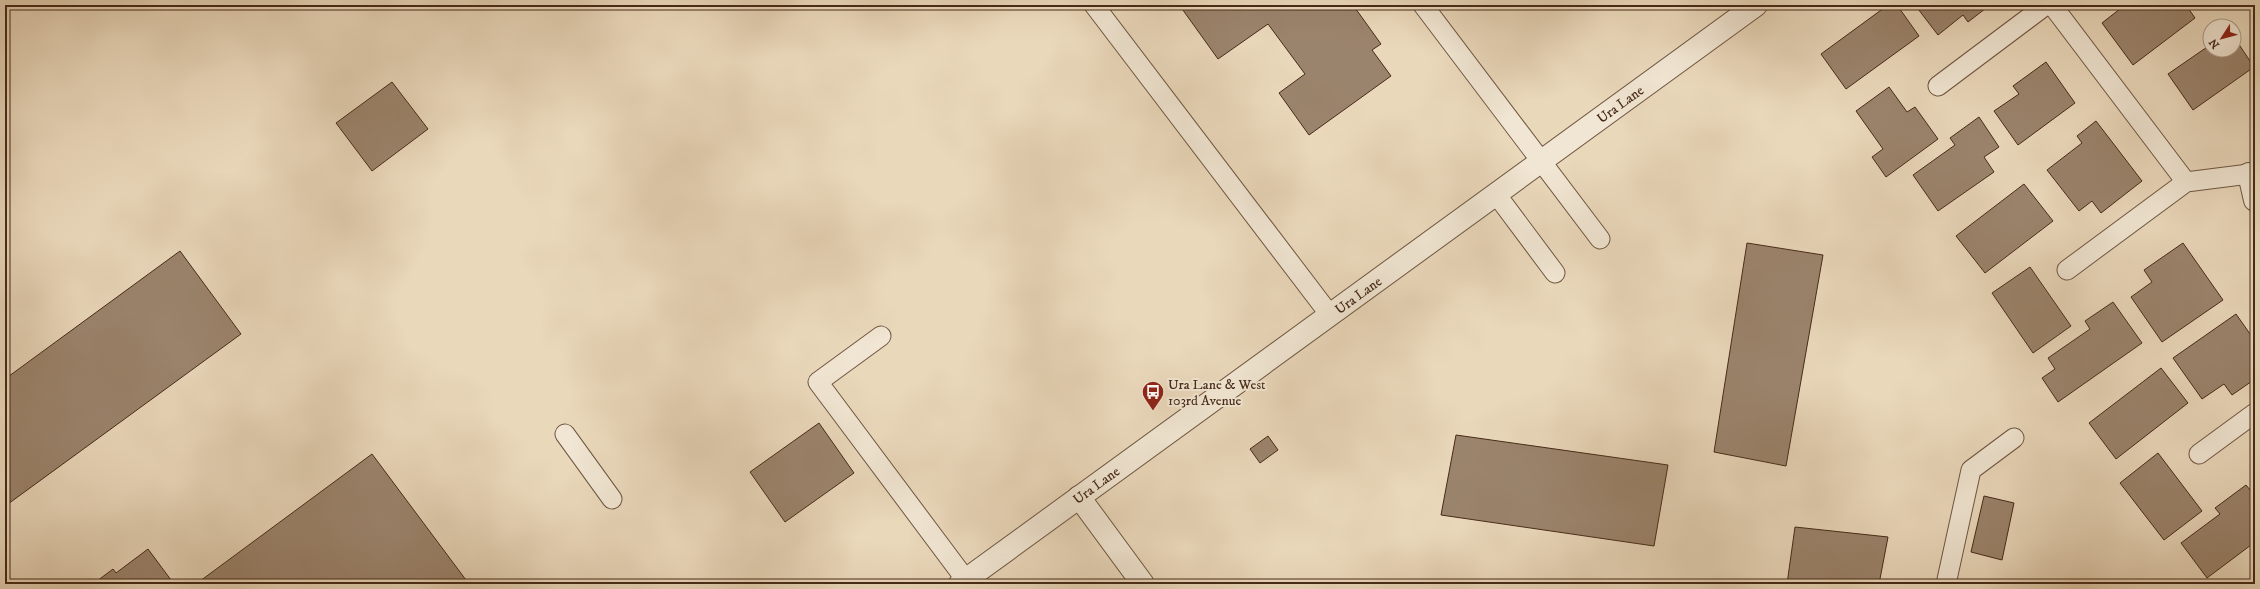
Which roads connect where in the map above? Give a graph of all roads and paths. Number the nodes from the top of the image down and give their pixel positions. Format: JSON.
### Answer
{"nodes":[{"id":1,"x":1094,"y":5,"type":"edge"},
{"id":2,"x":1423,"y":5,"type":"edge"},
{"id":3,"x":1756,"y":5,"type":"edge"},
{"id":4,"x":2046,"y":5,"type":"edge"},
{"id":5,"x":2052,"y":5,"type":"edge"},
{"id":6,"x":1938,"y":86,"type":"dead end"},
{"id":7,"x":1541,"y":161,"type":"junction"},
{"id":8,"x":2249,"y":174,"type":"joint"},
{"id":9,"x":2186,"y":182,"type":"junction"},
{"id":10,"x":1496,"y":194,"type":"junction"},
{"id":11,"x":2255,"y":200,"type":"edge"},
{"id":12,"x":1600,"y":239,"type":"dead end"},
{"id":13,"x":2067,"y":270,"type":"dead end"},
{"id":14,"x":1555,"y":273,"type":"dead end"},
{"id":15,"x":1330,"y":315,"type":"junction"},
{"id":16,"x":881,"y":336,"type":"dead end"},
{"id":17,"x":2255,"y":413,"type":"edge"},
{"id":18,"x":565,"y":434,"type":"dead end"},
{"id":19,"x":2014,"y":438,"type":"dead end"},
{"id":20,"x":2199,"y":454,"type":"dead end"},
{"id":21,"x":1079,"y":497,"type":"junction"},
{"id":22,"x":612,"y":499,"type":"dead end"},
{"id":23,"x":963,"y":582,"type":"edge"},
{"id":24,"x":1143,"y":584,"type":"edge"},
{"id":25,"x":1946,"y":584,"type":"edge"}],
"edges":[{"from":1,"to":15,"type":"lane"},
{"from":2,"to":7,"type":"lane"},
{"from":3,"to":7,"type":"street","name":"Ura Lane"},
{"from":4,"to":6,"type":"lane"},
{"from":5,"to":9,"type":"lane"},
{"from":7,"to":10,"type":"street","name":"Ura Lane"},
{"from":7,"to":12,"type":"lane"},
{"from":8,"to":9,"type":"lane"},
{"from":8,"to":11,"type":"street"},
{"from":9,"to":13,"type":"lane"},
{"from":10,"to":14,"type":"lane"},
{"from":10,"to":15,"type":"street","name":"Ura Lane"},
{"from":15,"to":21,"type":"street","name":"Ura Lane"},
{"from":16,"to":23,"type":"lane"},
{"from":17,"to":20,"type":"lane"},
{"from":18,"to":22,"type":"lane"},
{"from":19,"to":25,"type":"lane"},
{"from":21,"to":23,"type":"street","name":"Ura Lane"},
{"from":21,"to":24,"type":"street"}]}
